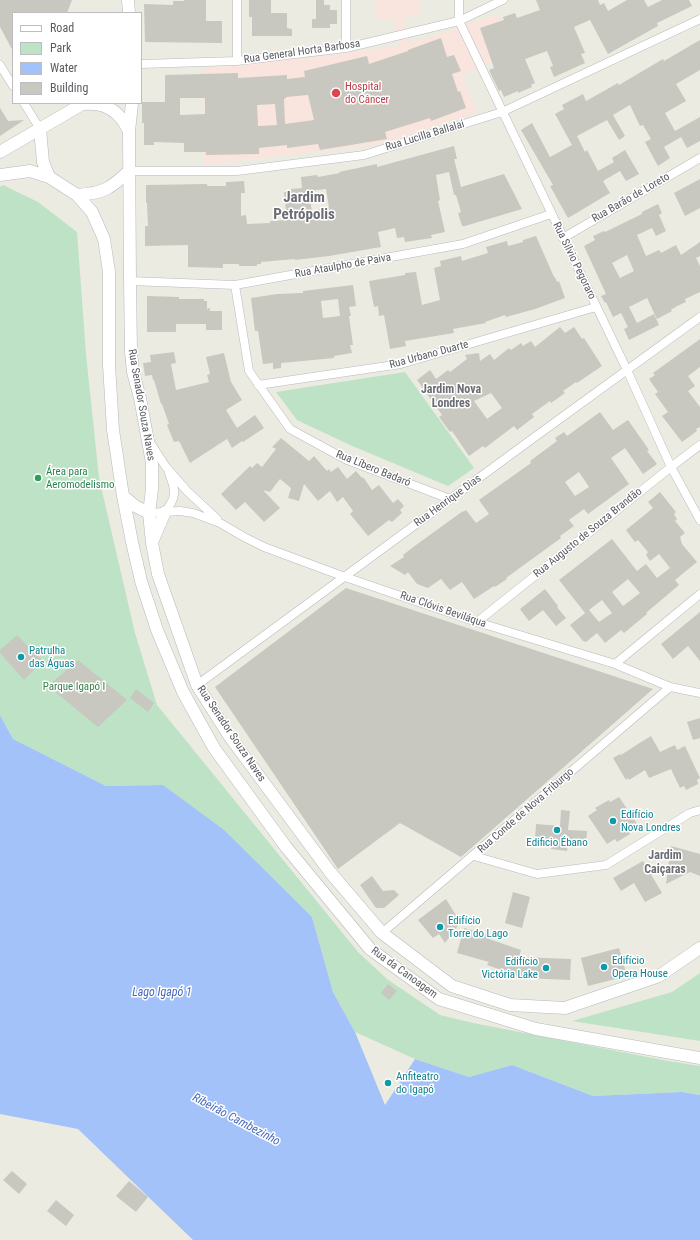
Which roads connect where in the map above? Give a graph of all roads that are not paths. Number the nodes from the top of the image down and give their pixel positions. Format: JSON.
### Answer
{"nodes":[{"id":1,"x":128,"y":0,"type":"edge"},
{"id":2,"x":237,"y":0,"type":"edge"},
{"id":3,"x":346,"y":0,"type":"edge"},
{"id":4,"x":459,"y":0,"type":"edge"},
{"id":5,"x":503,"y":0,"type":"edge"},
{"id":6,"x":129,"y":12,"type":"edge"},
{"id":7,"x":700,"y":20,"type":"edge"},
{"id":8,"x":459,"y":22,"type":"junction"},
{"id":9,"x":346,"y":48,"type":"junction"},
{"id":10,"x":237,"y":61,"type":"junction"},
{"id":11,"x":142,"y":64,"type":"edge"},
{"id":12,"x":0,"y":65,"type":"edge"},
{"id":13,"x":12,"y":84,"type":"edge"},
{"id":14,"x":25,"y":104,"type":"edge"},
{"id":15,"x":81,"y":104,"type":"edge"},
{"id":16,"x":94,"y":104,"type":"edge"},
{"id":17,"x":132,"y":104,"type":"edge"},
{"id":18,"x":502,"y":112,"type":"junction"},
{"id":19,"x":40,"y":129,"type":"junction"},
{"id":20,"x":129,"y":130,"type":"junction"},
{"id":21,"x":0,"y":152,"type":"edge"},
{"id":22,"x":700,"y":158,"type":"edge"},
{"id":23,"x":129,"y":172,"type":"junction"},
{"id":24,"x":0,"y":175,"type":"edge"},
{"id":25,"x":49,"y":177,"type":"junction"},
{"id":26,"x":77,"y":195,"type":"junction"},
{"id":27,"x":551,"y":214,"type":"junction"},
{"id":28,"x":563,"y":238,"type":"junction"},
{"id":29,"x":130,"y":281,"type":"junction"},
{"id":30,"x":235,"y":285,"type":"junction"},
{"id":31,"x":596,"y":307,"type":"junction"},
{"id":32,"x":700,"y":317,"type":"edge"},
{"id":33,"x":627,"y":370,"type":"junction"},
{"id":34,"x":258,"y":386,"type":"junction"},
{"id":35,"x":147,"y":440,"type":"junction"},
{"id":36,"x":700,"y":445,"type":"edge"},
{"id":37,"x":166,"y":466,"type":"junction"},
{"id":38,"x":671,"y":467,"type":"junction"},
{"id":39,"x":123,"y":496,"type":"junction"},
{"id":40,"x":450,"y":500,"type":"junction"},
{"id":41,"x":165,"y":512,"type":"junction"},
{"id":42,"x":149,"y":513,"type":"junction"},
{"id":43,"x":700,"y":520,"type":"edge"},
{"id":44,"x":220,"y":523,"type":"junction"},
{"id":45,"x":152,"y":543,"type":"junction"},
{"id":46,"x":345,"y":577,"type":"junction"},
{"id":47,"x":700,"y":594,"type":"edge"},
{"id":48,"x":477,"y":622,"type":"junction"},
{"id":49,"x":615,"y":664,"type":"junction"},
{"id":50,"x":197,"y":684,"type":"junction"},
{"id":51,"x":670,"y":687,"type":"junction"},
{"id":52,"x":700,"y":693,"type":"edge"},
{"id":53,"x":700,"y":810,"type":"edge"},
{"id":54,"x":474,"y":856,"type":"junction"},
{"id":55,"x":382,"y":933,"type":"junction"},
{"id":56,"x":700,"y":948,"type":"edge"},
{"id":57,"x":700,"y":1058,"type":"edge"}],
"edges":[{"from":1,"to":6,"type":"main road"},
{"from":2,"to":10,"type":"street"},
{"from":3,"to":9,"type":"street"},
{"from":4,"to":8,"type":"street","name":"Rua Silvio Pegoraro"},
{"from":5,"to":8,"type":"street","name":"Rua General Horta Barbosa"},
{"from":7,"to":18,"type":"street","name":"Rua Lucilla Ballalai"},
{"from":8,"to":9,"type":"street","name":"Rua General Horta Barbosa"},
{"from":8,"to":18,"type":"street","name":"Rua Silvio Pegoraro"},
{"from":9,"to":10,"type":"street","name":"Rua General Horta Barbosa"},
{"from":10,"to":11,"type":"street","name":"Rua General Horta Barbosa"},
{"from":12,"to":13,"type":"street"},
{"from":14,"to":19,"type":"street"},
{"from":15,"to":19,"type":"main road"},
{"from":16,"to":20,"type":"main road"},
{"from":17,"to":20,"type":"main road","name":"Rua Senador Souza Naves"},
{"from":18,"to":23,"type":"street","name":"Rua Lucilla Ballalai"},
{"from":18,"to":27,"type":"street","name":"Rua Silvio Pegoraro"},
{"from":19,"to":21,"type":"main road"},
{"from":19,"to":25,"type":"main road"},
{"from":20,"to":23,"type":"main road","name":"Rua Senador Souza Naves"},
{"from":22,"to":28,"type":"street","name":"Rua Barão de Loreto"},
{"from":23,"to":26,"type":"main road"},
{"from":23,"to":29,"type":"main road","name":"Rua Senador Souza Naves"},
{"from":24,"to":25,"type":"main road"},
{"from":25,"to":26,"type":"main road"},
{"from":26,"to":39,"type":"main road","name":"Rua da Canoagem"},
{"from":27,"to":28,"type":"street","name":"Rua Silvio Pegoraro"},
{"from":27,"to":30,"type":"street","name":"Rua Ataulpho de Paiva"},
{"from":28,"to":31,"type":"street","name":"Rua Silvio Pegoraro"},
{"from":29,"to":30,"type":"street","name":"Rua Ataulpho de Paiva"},
{"from":29,"to":35,"type":"main road","name":"Rua Senador Souza Naves"},
{"from":30,"to":34,"type":"street","name":"Rua Líbero Badaró"},
{"from":31,"to":33,"type":"street","name":"Rua Silvio Pegoraro"},
{"from":31,"to":34,"type":"street","name":"Rua Urbano Duarte"},
{"from":32,"to":33,"type":"street","name":"Rua Henrique Dias"},
{"from":33,"to":38,"type":"street","name":"Rua Silvio Pegoraro"},
{"from":33,"to":40,"type":"street","name":"Rua Henrique Dias"},
{"from":34,"to":40,"type":"street","name":"Rua Líbero Badaró"},
{"from":35,"to":37,"type":"street","name":"Rua Clóvis Beviláqua"},
{"from":35,"to":42,"type":"main road","name":"Rua Senador Souza Naves"},
{"from":36,"to":38,"type":"street","name":"Rua Augusto de Souza Brandão"},
{"from":37,"to":41,"type":"street"},
{"from":37,"to":44,"type":"street","name":"Rua Clóvis Beviláqua"},
{"from":38,"to":43,"type":"street","name":"Rua Silvio Pegoraro"},
{"from":38,"to":48,"type":"street","name":"Rua Augusto de Souza Brandão"},
{"from":39,"to":42,"type":"main road"},
{"from":39,"to":57,"type":"main road","name":"Rua da Canoagem"},
{"from":40,"to":46,"type":"street","name":"Rua Henrique Dias"},
{"from":41,"to":42,"type":"street","name":"Rua Clóvis Beviláqua"},
{"from":41,"to":44,"type":"street","name":"Rua Clóvis Beviláqua"},
{"from":41,"to":45,"type":"main road"},
{"from":42,"to":45,"type":"main road","name":"Rua Senador Souza Naves"},
{"from":44,"to":46,"type":"street","name":"Rua Clóvis Beviláqua"},
{"from":45,"to":50,"type":"main road","name":"Rua Senador Souza Naves"},
{"from":46,"to":48,"type":"street","name":"Rua Clóvis Beviláqua"},
{"from":46,"to":50,"type":"street","name":"Rua Henrique Dias"},
{"from":47,"to":49,"type":"street"},
{"from":48,"to":49,"type":"street","name":"Rua Clóvis Beviláqua"},
{"from":49,"to":51,"type":"street","name":"Rua Clóvis Beviláqua"},
{"from":50,"to":55,"type":"main road","name":"Rua Senador Souza Naves"},
{"from":51,"to":52,"type":"street","name":"Rua Clóvis Beviláqua"},
{"from":51,"to":54,"type":"street","name":"Rua Conde de Nova Friburgo"},
{"from":53,"to":54,"type":"street"},
{"from":54,"to":55,"type":"street","name":"Rua Conde de Nova Friburgo"},
{"from":55,"to":56,"type":"main road","name":"Rua Senador Souza Naves"}]}
